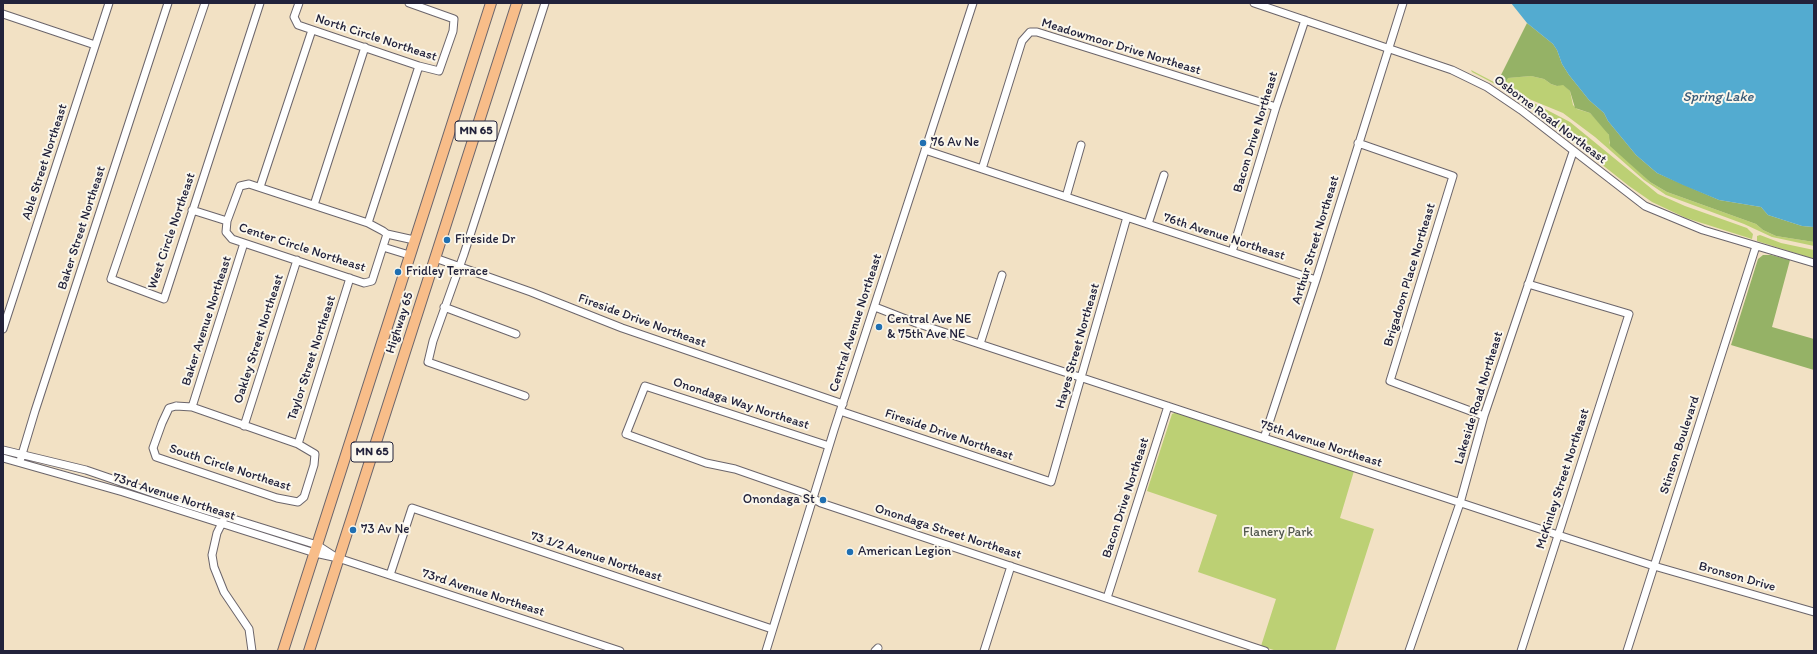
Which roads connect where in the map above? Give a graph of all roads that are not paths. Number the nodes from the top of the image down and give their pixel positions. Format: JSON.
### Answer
{"nodes":[{"id":1,"x":109,"y":3,"type":"edge"},
{"id":2,"x":168,"y":3,"type":"edge"},
{"id":3,"x":205,"y":3,"type":"edge"},
{"id":4,"x":260,"y":3,"type":"edge"},
{"id":5,"x":299,"y":3,"type":"edge"},
{"id":6,"x":409,"y":3,"type":"edge"},
{"id":7,"x":491,"y":3,"type":"edge"},
{"id":8,"x":517,"y":3,"type":"edge"},
{"id":9,"x":546,"y":3,"type":"edge"},
{"id":10,"x":973,"y":3,"type":"edge"},
{"id":11,"x":1254,"y":3,"type":"edge"},
{"id":12,"x":1403,"y":3,"type":"edge"},
{"id":13,"x":3,"y":14,"type":"edge"},
{"id":14,"x":1305,"y":20,"type":"junction"},
{"id":15,"x":312,"y":30,"type":"junction"},
{"id":16,"x":95,"y":45,"type":"junction"},
{"id":17,"x":365,"y":47,"type":"junction"},
{"id":18,"x":1388,"y":48,"type":"junction"},
{"id":19,"x":419,"y":66,"type":"junction"},
{"id":20,"x":1276,"y":107,"type":"junction"},
{"id":21,"x":1358,"y":143,"type":"junction"},
{"id":22,"x":1081,"y":145,"type":"dead end"},
{"id":23,"x":925,"y":150,"type":"junction"},
{"id":24,"x":1573,"y":152,"type":"junction"},
{"id":25,"x":982,"y":169,"type":"junction"},
{"id":26,"x":1164,"y":175,"type":"dead end"},
{"id":27,"x":260,"y":188,"type":"junction"},
{"id":28,"x":1066,"y":197,"type":"junction"},
{"id":29,"x":314,"y":205,"type":"junction"},
{"id":30,"x":192,"y":210,"type":"junction"},
{"id":31,"x":1127,"y":217,"type":"junction"},
{"id":32,"x":227,"y":221,"type":"junction"},
{"id":33,"x":368,"y":224,"type":"junction"},
{"id":34,"x":1148,"y":224,"type":"junction"},
{"id":35,"x":387,"y":234,"type":"junction"},
{"id":36,"x":414,"y":240,"type":"junction"},
{"id":37,"x":244,"y":243,"type":"junction"},
{"id":38,"x":1756,"y":246,"type":"junction"},
{"id":39,"x":383,"y":247,"type":"junction"},
{"id":40,"x":1232,"y":252,"type":"junction"},
{"id":41,"x":409,"y":255,"type":"junction"},
{"id":42,"x":435,"y":258,"type":"junction"},
{"id":43,"x":297,"y":260,"type":"junction"},
{"id":44,"x":1814,"y":263,"type":"edge"},
{"id":45,"x":460,"y":267,"type":"junction"},
{"id":46,"x":1002,"y":275,"type":"dead end"},
{"id":47,"x":350,"y":278,"type":"junction"},
{"id":48,"x":1316,"y":280,"type":"junction"},
{"id":49,"x":1528,"y":284,"type":"junction"},
{"id":50,"x":444,"y":307,"type":"junction"},
{"id":51,"x":875,"y":307,"type":"junction"},
{"id":52,"x":3,"y":329,"type":"edge"},
{"id":53,"x":516,"y":334,"type":"dead end"},
{"id":54,"x":980,"y":344,"type":"junction"},
{"id":55,"x":1081,"y":377,"type":"junction"},
{"id":56,"x":645,"y":386,"type":"joint"},
{"id":57,"x":525,"y":396,"type":"dead end"},
{"id":58,"x":1168,"y":406,"type":"junction"},
{"id":59,"x":192,"y":407,"type":"junction"},
{"id":60,"x":842,"y":407,"type":"junction"},
{"id":61,"x":1484,"y":416,"type":"junction"},
{"id":62,"x":244,"y":426,"type":"junction"},
{"id":63,"x":1264,"y":438,"type":"junction"},
{"id":64,"x":298,"y":444,"type":"junction"},
{"id":65,"x":3,"y":445,"type":"edge"},
{"id":66,"x":830,"y":446,"type":"junction"},
{"id":67,"x":3,"y":450,"type":"edge"},
{"id":68,"x":12,"y":452,"type":"junction"},
{"id":69,"x":3,"y":458,"type":"edge"},
{"id":70,"x":21,"y":458,"type":"junction"},
{"id":71,"x":1051,"y":482,"type":"joint"},
{"id":72,"x":813,"y":498,"type":"junction"},
{"id":73,"x":1460,"y":503,"type":"junction"},
{"id":74,"x":224,"y":516,"type":"junction"},
{"id":75,"x":222,"y":525,"type":"junction"},
{"id":76,"x":1558,"y":536,"type":"junction"},
{"id":77,"x":316,"y":549,"type":"junction"},
{"id":78,"x":338,"y":558,"type":"junction"},
{"id":79,"x":1011,"y":566,"type":"junction"},
{"id":80,"x":1654,"y":566,"type":"junction"},
{"id":81,"x":390,"y":575,"type":"junction"},
{"id":82,"x":1107,"y":598,"type":"junction"},
{"id":83,"x":1814,"y":612,"type":"edge"},
{"id":84,"x":772,"y":629,"type":"junction"},
{"id":85,"x":252,"y":651,"type":"edge"},
{"id":86,"x":283,"y":651,"type":"edge"},
{"id":87,"x":309,"y":651,"type":"edge"},
{"id":88,"x":620,"y":651,"type":"edge"},
{"id":89,"x":766,"y":651,"type":"edge"},
{"id":90,"x":984,"y":651,"type":"edge"},
{"id":91,"x":1265,"y":651,"type":"edge"},
{"id":92,"x":1409,"y":651,"type":"edge"},
{"id":93,"x":1521,"y":651,"type":"edge"},
{"id":94,"x":1626,"y":651,"type":"edge"}],
"edges":[{"from":1,"to":16,"type":"street","name":"Able Street Northeast"},
{"from":2,"to":70,"type":"street","name":"Baker Street Northeast"},
{"from":3,"to":30,"type":"street","name":"West Circle Northeast"},
{"from":4,"to":30,"type":"street","name":"West Circle Northeast"},
{"from":5,"to":15,"type":"street","name":"North Circle Northeast"},
{"from":6,"to":19,"type":"street","name":"North Circle Northeast"},
{"from":7,"to":36,"type":"highway","name":"Highway 65","number":"MN 65"},
{"from":8,"to":42,"type":"highway","name":"Highway 65","number":"MN 65"},
{"from":9,"to":45,"type":"street"},
{"from":10,"to":23,"type":"street","name":"Central Avenue Northeast"},
{"from":11,"to":14,"type":"street","name":"Osborne Road Northeast"},
{"from":12,"to":18,"type":"street","name":"Arthur Street Northeast"},
{"from":13,"to":16,"type":"street"},
{"from":14,"to":18,"type":"street","name":"Osborne Road Northeast"},
{"from":14,"to":20,"type":"street","name":"Bacon Drive Northeast"},
{"from":15,"to":17,"type":"street","name":"North Circle Northeast"},
{"from":15,"to":27,"type":"street"},
{"from":16,"to":52,"type":"street","name":"Able Street Northeast"},
{"from":17,"to":19,"type":"street","name":"North Circle Northeast"},
{"from":17,"to":29,"type":"street"},
{"from":18,"to":21,"type":"street","name":"Arthur Street Northeast"},
{"from":18,"to":24,"type":"street","name":"Osborne Road Northeast"},
{"from":19,"to":33,"type":"street"},
{"from":20,"to":25,"type":"street","name":"Meadowmoor Drive Northeast"},
{"from":20,"to":40,"type":"street","name":"Bacon Drive Northeast"},
{"from":21,"to":48,"type":"street","name":"Arthur Street Northeast"},
{"from":21,"to":61,"type":"street","name":"Brigadoon Place Northeast"},
{"from":22,"to":28,"type":"street"},
{"from":23,"to":25,"type":"street","name":"76th Avenue Northeast"},
{"from":23,"to":51,"type":"street","name":"Central Avenue Northeast"},
{"from":24,"to":38,"type":"street","name":"Osborne Road Northeast"},
{"from":24,"to":49,"type":"street","name":"Lakeside Road Northeast"},
{"from":25,"to":28,"type":"street","name":"76th Avenue Northeast"},
{"from":26,"to":34,"type":"street","name":"76th Avenue Northeast"},
{"from":27,"to":29,"type":"street","name":"Center Circle Northeast"},
{"from":27,"to":32,"type":"street","name":"Center Circle Northeast"},
{"from":28,"to":31,"type":"street","name":"76th Avenue Northeast"},
{"from":29,"to":33,"type":"street","name":"Center Circle Northeast"},
{"from":30,"to":32,"type":"street","name":"Center Circle Northeast"},
{"from":31,"to":34,"type":"street","name":"76th Avenue Northeast"},
{"from":31,"to":55,"type":"street","name":"Hayes Street Northeast"},
{"from":32,"to":37,"type":"street","name":"Center Circle Northeast"},
{"from":33,"to":35,"type":"street","name":"Center Circle Northeast"},
{"from":34,"to":40,"type":"street","name":"76th Avenue Northeast"},
{"from":35,"to":36,"type":"street","name":"Center Circle Northeast"},
{"from":35,"to":39,"type":"street","name":"Center Circle Northeast"},
{"from":36,"to":41,"type":"highway","name":"Highway 65","number":"MN 65"},
{"from":37,"to":43,"type":"street","name":"Center Circle Northeast"},
{"from":37,"to":59,"type":"street","name":"Baker Avenue Northeast"},
{"from":38,"to":44,"type":"street","name":"Osborne Road Northeast"},
{"from":38,"to":80,"type":"street","name":"Stinson Boulevard"},
{"from":39,"to":41,"type":"street"},
{"from":39,"to":47,"type":"street","name":"Center Circle Northeast"},
{"from":40,"to":48,"type":"street","name":"76th Avenue Northeast"},
{"from":41,"to":77,"type":"highway","name":"Highway 65","number":"MN 65"},
{"from":42,"to":45,"type":"street","name":"Fireside Drive Northeast"},
{"from":42,"to":78,"type":"highway","name":"Highway 65","number":"MN 65"},
{"from":43,"to":47,"type":"street","name":"Center Circle Northeast"},
{"from":43,"to":62,"type":"street","name":"Oakley Street Northeast"},
{"from":45,"to":50,"type":"street"},
{"from":45,"to":60,"type":"street","name":"Fireside Drive Northeast"},
{"from":46,"to":54,"type":"street"},
{"from":47,"to":64,"type":"street","name":"Taylor Street Northeast"},
{"from":48,"to":63,"type":"street","name":"Arthur Street Northeast"},
{"from":49,"to":61,"type":"street","name":"Lakeside Road Northeast"},
{"from":49,"to":76,"type":"street","name":"McKinley Street Northeast"},
{"from":50,"to":53,"type":"street"},
{"from":50,"to":57,"type":"street"},
{"from":51,"to":54,"type":"street","name":"75th Avenue Northeast"},
{"from":51,"to":60,"type":"street","name":"Central Avenue Northeast"},
{"from":54,"to":55,"type":"street","name":"75th Avenue Northeast"},
{"from":55,"to":58,"type":"street","name":"75th Avenue Northeast"},
{"from":55,"to":71,"type":"street","name":"Hayes Street Northeast"},
{"from":56,"to":66,"type":"street","name":"Onondaga Way Northeast"},
{"from":56,"to":72,"type":"street","name":"Onondaga Street Northeast"},
{"from":58,"to":63,"type":"street","name":"75th Avenue Northeast"},
{"from":58,"to":82,"type":"street","name":"Bacon Drive Northeast"},
{"from":59,"to":62,"type":"street","name":"South Circle Northeast"},
{"from":59,"to":64,"type":"street","name":"South Circle Northeast"},
{"from":60,"to":66,"type":"street","name":"Central Avenue Northeast"},
{"from":60,"to":71,"type":"street","name":"Fireside Drive Northeast"},
{"from":61,"to":73,"type":"street","name":"Lakeside Road Northeast"},
{"from":62,"to":64,"type":"street","name":"South Circle Northeast"},
{"from":63,"to":73,"type":"street","name":"75th Avenue Northeast"},
{"from":65,"to":68,"type":"street","name":"73rd Avenue Northeast"},
{"from":66,"to":72,"type":"street","name":"Central Avenue Northeast"},
{"from":67,"to":68,"type":"street","name":"73rd Avenue Northeast"},
{"from":68,"to":70,"type":"street","name":"73rd Avenue Northeast"},
{"from":69,"to":70,"type":"street","name":"73rd Avenue Northeast"},
{"from":70,"to":74,"type":"street","name":"73rd Avenue Northeast"},
{"from":70,"to":75,"type":"street","name":"73rd Avenue Northeast"},
{"from":72,"to":79,"type":"street","name":"Onondaga Street Northeast"},
{"from":72,"to":84,"type":"street","name":"Central Avenue Northeast"},
{"from":73,"to":76,"type":"street","name":"75th Avenue Northeast"},
{"from":73,"to":92,"type":"street","name":"Lakeside Road Northeast"},
{"from":74,"to":75,"type":"street"},
{"from":74,"to":77,"type":"street","name":"73rd Avenue Northeast"},
{"from":75,"to":77,"type":"street","name":"73rd Avenue Northeast"},
{"from":75,"to":85,"type":"street"},
{"from":76,"to":80,"type":"street","name":"75th Avenue Northeast"},
{"from":76,"to":93,"type":"street","name":"McKinley Street Northeast"},
{"from":77,"to":78,"type":"street","name":"73rd Avenue Northeast"},
{"from":77,"to":86,"type":"highway","name":"Highway 65","number":"MN 65"},
{"from":78,"to":81,"type":"street","name":"73rd Avenue Northeast"},
{"from":78,"to":87,"type":"highway","name":"Highway 65","number":"MN 65"},
{"from":79,"to":82,"type":"street","name":"Onondaga Street Northeast"},
{"from":79,"to":90,"type":"street"},
{"from":80,"to":83,"type":"street","name":"Bronson Drive"},
{"from":80,"to":94,"type":"street","name":"Stinson Boulevard"},
{"from":81,"to":84,"type":"street","name":"73 1/2 Avenue Northeast"},
{"from":81,"to":88,"type":"street","name":"73rd Avenue Northeast"},
{"from":82,"to":91,"type":"street","name":"Onondaga Street Northeast"},
{"from":84,"to":89,"type":"street","name":"Central Avenue Northeast"}]}
